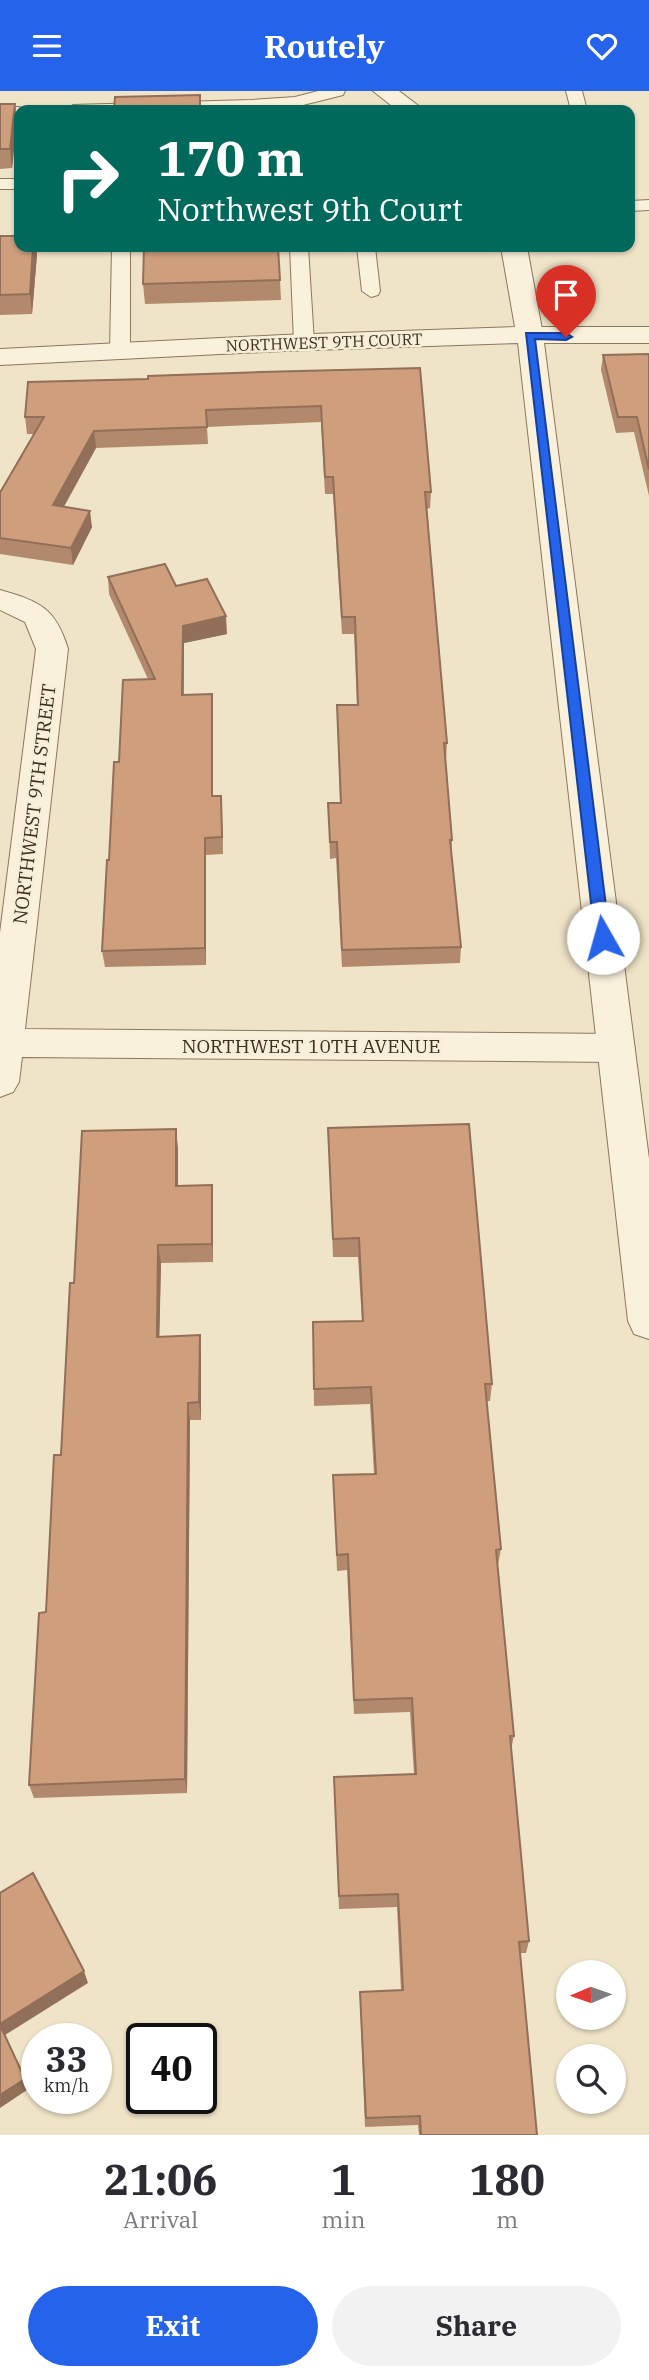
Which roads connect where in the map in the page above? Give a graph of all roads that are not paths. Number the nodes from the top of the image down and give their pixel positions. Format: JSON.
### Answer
{"nodes":[{"id":1,"x":337,"y":91,"type":"edge"},
{"id":2,"x":384,"y":91,"type":"edge"},
{"id":3,"x":269,"y":105,"type":"edge"},
{"id":4,"x":405,"y":105,"type":"edge"},
{"id":5,"x":121,"y":252,"type":"edge"},
{"id":6,"x":299,"y":252,"type":"edge"},
{"id":7,"x":367,"y":252,"type":"edge"},
{"id":8,"x":515,"y":252,"type":"edge"},
{"id":9,"x":371,"y":291,"type":"dead end"},
{"id":10,"x":530,"y":335,"type":"junction"},
{"id":11,"x":649,"y":335,"type":"edge"},
{"id":12,"x":304,"y":342,"type":"junction"},
{"id":13,"x":120,"y":351,"type":"junction"},
{"id":14,"x":0,"y":357,"type":"edge"},
{"id":15,"x":0,"y":600,"type":"edge"},
{"id":16,"x":5,"y":1043,"type":"junction"},
{"id":17,"x":616,"y":1048,"type":"junction"},
{"id":18,"x":0,"y":1082,"type":"edge"},
{"id":19,"x":649,"y":1321,"type":"edge"}],
"edges":[{"from":1,"to":3,"type":"lane"},
{"from":2,"to":4,"type":"street"},
{"from":5,"to":13,"type":"lane"},
{"from":6,"to":12,"type":"lane"},
{"from":7,"to":9,"type":"lane"},
{"from":8,"to":10,"type":"street"},
{"from":10,"to":11,"type":"street","name":"NORTHWEST 9TH COURT"},
{"from":10,"to":12,"type":"street","name":"NORTHWEST 9TH COURT"},
{"from":10,"to":17,"type":"street"},
{"from":12,"to":13,"type":"street","name":"NORTHWEST 9TH COURT"},
{"from":13,"to":14,"type":"street","name":"NORTHWEST 9TH COURT"},
{"from":15,"to":16,"type":"street","name":"NORTHWEST 9TH STREET"},
{"from":16,"to":17,"type":"street","name":"NORTHWEST 10TH AVENUE"},
{"from":16,"to":18,"type":"street","name":"NORTHWEST 9TH STREET"},
{"from":17,"to":19,"type":"street"}]}
